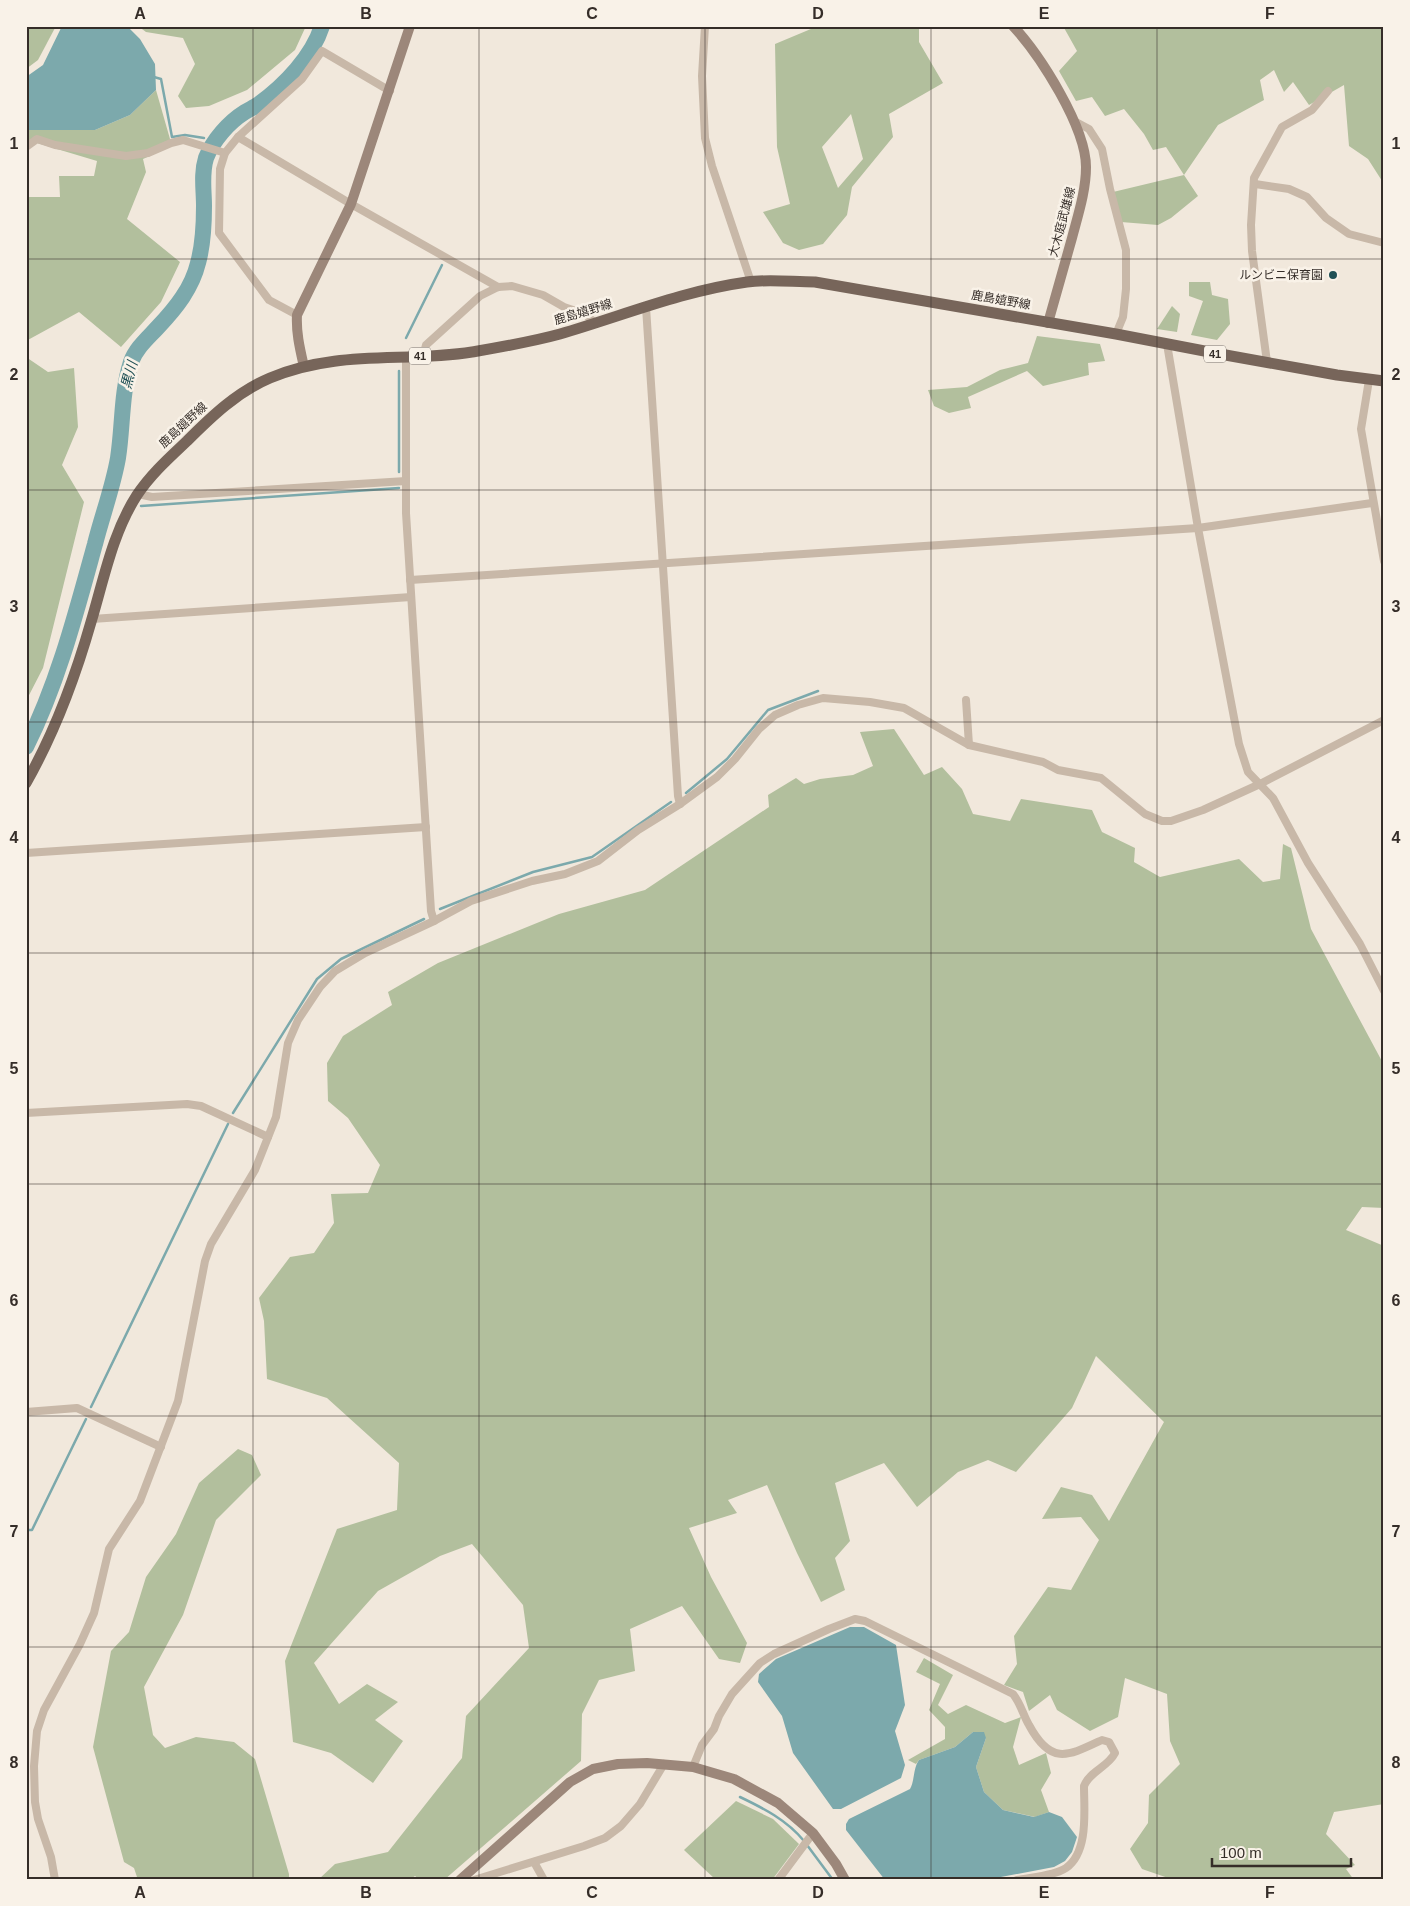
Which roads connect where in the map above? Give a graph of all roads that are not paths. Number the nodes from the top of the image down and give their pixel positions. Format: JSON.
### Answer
{"nodes":[{"id":1,"x":410,"y":26,"type":"edge"},
{"id":2,"x":705,"y":26,"type":"edge"},
{"id":3,"x":1014,"y":26,"type":"edge"},
{"id":4,"x":390,"y":91,"type":"junction"},
{"id":5,"x":1328,"y":91,"type":"dead end"},
{"id":6,"x":1074,"y":122,"type":"junction"},
{"id":7,"x":238,"y":137,"type":"junction"},
{"id":8,"x":26,"y":147,"type":"edge"},
{"id":9,"x":223,"y":152,"type":"junction"},
{"id":10,"x":1255,"y":184,"type":"junction"},
{"id":11,"x":351,"y":204,"type":"junction"},
{"id":12,"x":1384,"y":243,"type":"edge"},
{"id":13,"x":751,"y":282,"type":"junction"},
{"id":14,"x":498,"y":287,"type":"junction"},
{"id":15,"x":646,"y":307,"type":"junction"},
{"id":16,"x":298,"y":315,"type":"junction"},
{"id":17,"x":1048,"y":322,"type":"junction"},
{"id":18,"x":595,"y":323,"type":"junction"},
{"id":19,"x":1116,"y":334,"type":"junction"},
{"id":20,"x":1167,"y":344,"type":"junction"},
{"id":21,"x":406,"y":356,"type":"junction"},
{"id":22,"x":422,"y":356,"type":"junction"},
{"id":23,"x":1267,"y":362,"type":"junction"},
{"id":24,"x":304,"y":367,"type":"junction"},
{"id":25,"x":1369,"y":380,"type":"junction"},
{"id":26,"x":1384,"y":381,"type":"edge"},
{"id":27,"x":406,"y":481,"type":"junction"},
{"id":28,"x":138,"y":494,"type":"junction"},
{"id":29,"x":1372,"y":503,"type":"junction"},
{"id":30,"x":1198,"y":528,"type":"junction"},
{"id":31,"x":1384,"y":561,"type":"edge"},
{"id":32,"x":662,"y":562,"type":"junction"},
{"id":33,"x":410,"y":580,"type":"junction"},
{"id":34,"x":411,"y":597,"type":"junction"},
{"id":35,"x":92,"y":619,"type":"junction"},
{"id":36,"x":966,"y":700,"type":"dead end"},
{"id":37,"x":1384,"y":720,"type":"edge"},
{"id":38,"x":969,"y":745,"type":"junction"},
{"id":39,"x":26,"y":783,"type":"edge"},
{"id":40,"x":1260,"y":784,"type":"junction"},
{"id":41,"x":680,"y":804,"type":"junction"},
{"id":42,"x":426,"y":826,"type":"junction"},
{"id":43,"x":26,"y":853,"type":"edge"},
{"id":44,"x":434,"y":921,"type":"junction"},
{"id":45,"x":1384,"y":991,"type":"edge"},
{"id":46,"x":26,"y":1113,"type":"edge"},
{"id":47,"x":268,"y":1136,"type":"junction"},
{"id":48,"x":26,"y":1412,"type":"edge"},
{"id":49,"x":161,"y":1447,"type":"junction"},
{"id":50,"x":664,"y":1764,"type":"junction"},
{"id":51,"x":693,"y":1767,"type":"junction"},
{"id":52,"x":813,"y":1833,"type":"junction"},
{"id":53,"x":534,"y":1862,"type":"junction"},
{"id":54,"x":54,"y":1880,"type":"edge"},
{"id":55,"x":460,"y":1880,"type":"edge"},
{"id":56,"x":474,"y":1880,"type":"edge"},
{"id":57,"x":544,"y":1880,"type":"edge"},
{"id":58,"x":778,"y":1880,"type":"edge"},
{"id":59,"x":845,"y":1880,"type":"edge"},
{"id":60,"x":1017,"y":1880,"type":"edge"}],
"edges":[{"from":1,"to":4,"type":"street"},
{"from":2,"to":13,"type":"street"},
{"from":3,"to":6,"type":"street","name":"大木庭武雄線"},
{"from":4,"to":7,"type":"street"},
{"from":4,"to":11,"type":"street"},
{"from":5,"to":10,"type":"street"},
{"from":6,"to":17,"type":"street","name":"大木庭武雄線"},
{"from":6,"to":19,"type":"street"},
{"from":7,"to":9,"type":"street"},
{"from":7,"to":11,"type":"street"},
{"from":8,"to":9,"type":"street"},
{"from":9,"to":16,"type":"street"},
{"from":10,"to":12,"type":"street"},
{"from":10,"to":23,"type":"street"},
{"from":11,"to":14,"type":"street"},
{"from":11,"to":16,"type":"street"},
{"from":13,"to":15,"type":"main road","name":"鹿島嬉野線","number":"41"},
{"from":13,"to":17,"type":"main road","name":"鹿島嬉野線","number":"41"},
{"from":14,"to":18,"type":"street"},
{"from":14,"to":22,"type":"street"},
{"from":15,"to":18,"type":"main road","name":"鹿島嬉野線","number":"41"},
{"from":15,"to":32,"type":"street"},
{"from":16,"to":24,"type":"street"},
{"from":17,"to":19,"type":"main road","name":"鹿島嬉野線","number":"41"},
{"from":18,"to":22,"type":"main road","name":"鹿島嬉野線","number":"41"},
{"from":19,"to":20,"type":"main road","name":"鹿島嬉野線","number":"41"},
{"from":20,"to":23,"type":"main road","name":"鹿島嬉野線","number":"41"},
{"from":20,"to":30,"type":"street"},
{"from":21,"to":22,"type":"main road","name":"鹿島嬉野線","number":"41"},
{"from":21,"to":24,"type":"main road","name":"鹿島嬉野線","number":"41"},
{"from":21,"to":27,"type":"street"},
{"from":23,"to":25,"type":"main road","name":"鹿島嬉野線","number":"41"},
{"from":24,"to":28,"type":"main road","name":"鹿島嬉野線","number":"41"},
{"from":25,"to":26,"type":"main road","name":"鹿島嬉野線","number":"41"},
{"from":25,"to":29,"type":"street"},
{"from":27,"to":28,"type":"street"},
{"from":27,"to":33,"type":"street"},
{"from":28,"to":35,"type":"main road","name":"鹿島嬉野線","number":"41"},
{"from":29,"to":30,"type":"street"},
{"from":29,"to":31,"type":"street"},
{"from":30,"to":32,"type":"street"},
{"from":30,"to":40,"type":"street"},
{"from":32,"to":33,"type":"street"},
{"from":32,"to":41,"type":"street"},
{"from":33,"to":34,"type":"street"},
{"from":34,"to":35,"type":"street"},
{"from":34,"to":42,"type":"street"},
{"from":35,"to":39,"type":"main road","name":"鹿島嬉野線","number":"41"},
{"from":36,"to":38,"type":"street"},
{"from":37,"to":40,"type":"street"},
{"from":38,"to":40,"type":"street"},
{"from":38,"to":41,"type":"street"},
{"from":40,"to":45,"type":"street"},
{"from":41,"to":44,"type":"street"},
{"from":42,"to":43,"type":"street"},
{"from":42,"to":44,"type":"street"},
{"from":44,"to":47,"type":"street"},
{"from":46,"to":47,"type":"street"},
{"from":47,"to":49,"type":"street"},
{"from":48,"to":49,"type":"street"},
{"from":49,"to":54,"type":"street"},
{"from":50,"to":51,"type":"street"},
{"from":50,"to":53,"type":"street"},
{"from":50,"to":55,"type":"street"},
{"from":51,"to":52,"type":"street"},
{"from":51,"to":60,"type":"street"},
{"from":52,"to":58,"type":"street"},
{"from":52,"to":59,"type":"street"},
{"from":53,"to":56,"type":"street"},
{"from":53,"to":57,"type":"street"}]}
